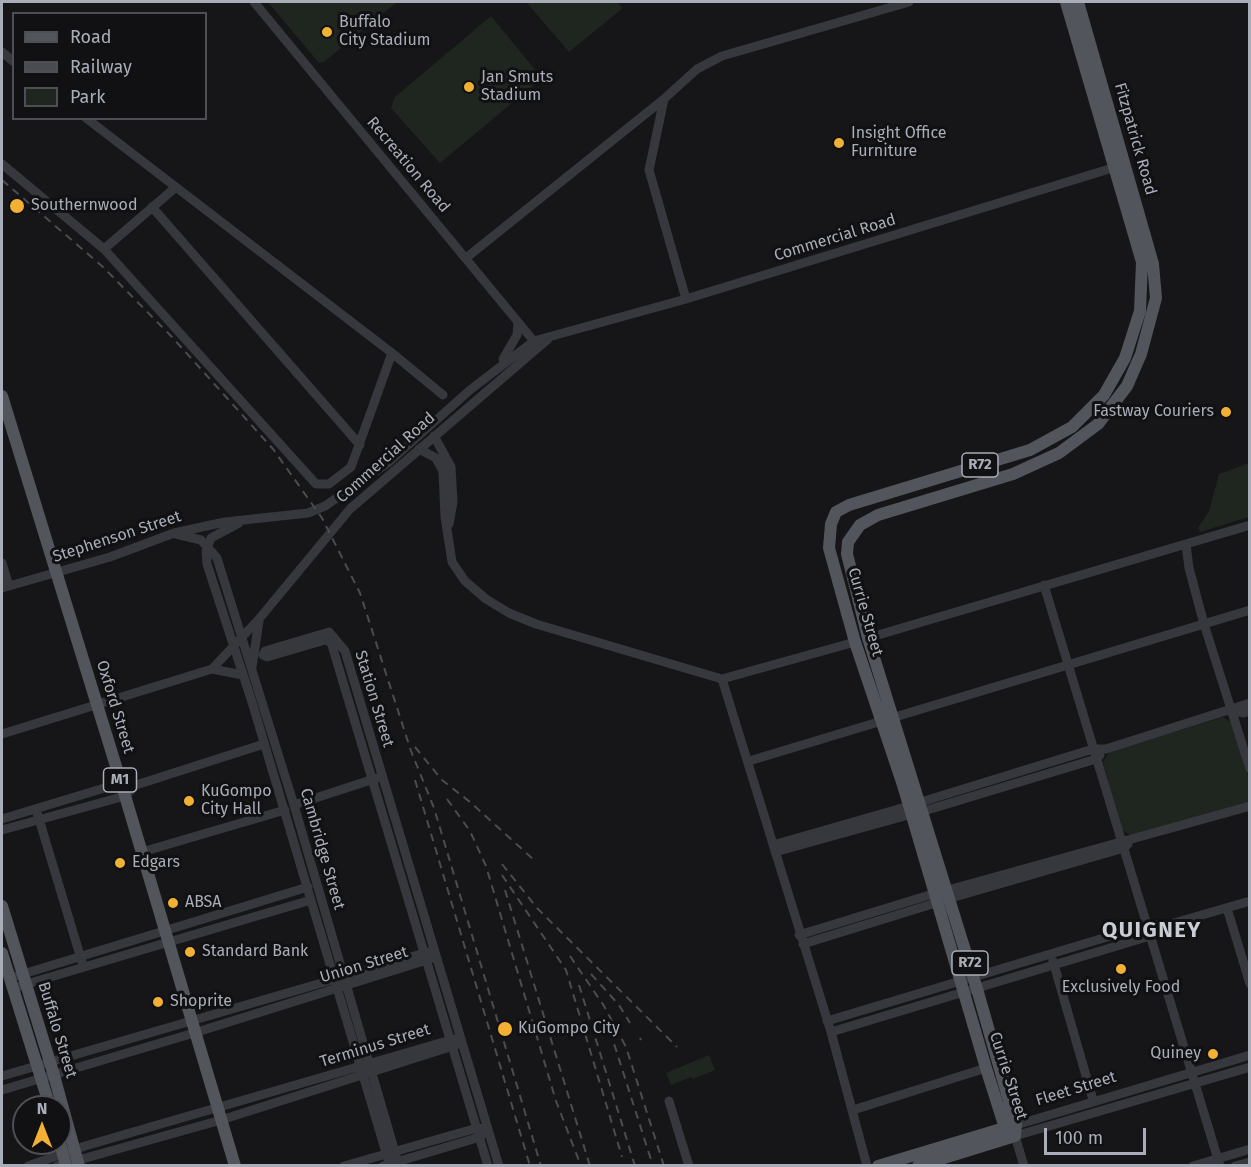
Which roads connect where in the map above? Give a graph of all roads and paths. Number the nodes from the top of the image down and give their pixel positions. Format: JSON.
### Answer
{"nodes":[{"id":1,"x":254,"y":2,"type":"edge"},
{"id":2,"x":909,"y":2,"type":"edge"},
{"id":3,"x":1069,"y":4,"type":"edge"},
{"id":4,"x":664,"y":99,"type":"junction"},
{"id":5,"x":89,"y":120,"type":"edge"},
{"id":6,"x":2,"y":164,"type":"edge"},
{"id":7,"x":1121,"y":165,"type":"junction"},
{"id":8,"x":176,"y":187,"type":"junction"},
{"id":9,"x":152,"y":207,"type":"junction"},
{"id":10,"x":104,"y":249,"type":"junction"},
{"id":11,"x":466,"y":258,"type":"junction"},
{"id":12,"x":1142,"y":262,"type":"joint"},
{"id":13,"x":1157,"y":286,"type":"joint"},
{"id":14,"x":686,"y":299,"type":"junction"},
{"id":15,"x":518,"y":322,"type":"junction"},
{"id":16,"x":537,"y":344,"type":"junction"},
{"id":17,"x":392,"y":353,"type":"junction"},
{"id":18,"x":496,"y":368,"type":"junction"},
{"id":19,"x":443,"y":395,"type":"dead end"},
{"id":20,"x":2,"y":396,"type":"edge"},
{"id":21,"x":5,"y":426,"type":"edge"},
{"id":22,"x":434,"y":436,"type":"junction"},
{"id":23,"x":360,"y":445,"type":"junction"},
{"id":24,"x":419,"y":449,"type":"junction"},
{"id":25,"x":244,"y":521,"type":"junction"},
{"id":26,"x":1250,"y":525,"type":"edge"},
{"id":27,"x":447,"y":532,"type":"junction"},
{"id":28,"x":174,"y":533,"type":"junction"},
{"id":29,"x":208,"y":545,"type":"junction"},
{"id":30,"x":1186,"y":545,"type":"junction"},
{"id":31,"x":2,"y":563,"type":"edge"},
{"id":32,"x":57,"y":572,"type":"junction"},
{"id":33,"x":1044,"y":585,"type":"junction"},
{"id":34,"x":5,"y":587,"type":"edge"},
{"id":35,"x":1250,"y":610,"type":"edge"},
{"id":36,"x":259,"y":619,"type":"junction"},
{"id":37,"x":1204,"y":624,"type":"junction"},
{"id":38,"x":868,"y":638,"type":"junction"},
{"id":39,"x":238,"y":642,"type":"junction"},
{"id":40,"x":855,"y":642,"type":"junction"},
{"id":41,"x":1067,"y":666,"type":"junction"},
{"id":42,"x":212,"y":669,"type":"junction"},
{"id":43,"x":247,"y":674,"type":"junction"},
{"id":44,"x":722,"y":679,"type":"junction"},
{"id":45,"x":1250,"y":703,"type":"edge"},
{"id":46,"x":97,"y":705,"type":"junction"},
{"id":47,"x":1231,"y":710,"type":"junction"},
{"id":48,"x":1250,"y":711,"type":"edge"},
{"id":49,"x":888,"y":718,"type":"junction"},
{"id":50,"x":2,"y":734,"type":"edge"},
{"id":51,"x":264,"y":744,"type":"junction"},
{"id":52,"x":1094,"y":754,"type":"junction"},
{"id":53,"x":749,"y":761,"type":"junction"},
{"id":54,"x":1250,"y":769,"type":"edge"},
{"id":55,"x":377,"y":779,"type":"junction"},
{"id":56,"x":121,"y":783,"type":"junction"},
{"id":57,"x":136,"y":785,"type":"junction"},
{"id":58,"x":125,"y":796,"type":"junction"},
{"id":59,"x":1250,"y":806,"type":"edge"},
{"id":60,"x":289,"y":807,"type":"junction"},
{"id":61,"x":916,"y":808,"type":"junction"},
{"id":62,"x":36,"y":809,"type":"junction"},
{"id":63,"x":2,"y":819,"type":"edge"},
{"id":64,"x":40,"y":820,"type":"junction"},
{"id":65,"x":2,"y":830,"type":"edge"},
{"id":66,"x":1122,"y":844,"type":"junction"},
{"id":67,"x":774,"y":849,"type":"junction"},
{"id":68,"x":142,"y":852,"type":"junction"},
{"id":69,"x":308,"y":887,"type":"junction"},
{"id":70,"x":943,"y":896,"type":"junction"},
{"id":71,"x":311,"y":900,"type":"junction"},
{"id":72,"x":1250,"y":901,"type":"edge"},
{"id":73,"x":2,"y":906,"type":"edge"},
{"id":74,"x":1227,"y":908,"type":"junction"},
{"id":75,"x":1147,"y":924,"type":"junction"},
{"id":76,"x":1167,"y":924,"type":"junction"},
{"id":77,"x":166,"y":936,"type":"junction"},
{"id":78,"x":1150,"y":936,"type":"junction"},
{"id":79,"x":801,"y":939,"type":"junction"},
{"id":80,"x":424,"y":952,"type":"junction"},
{"id":81,"x":436,"y":953,"type":"junction"},
{"id":82,"x":1051,"y":953,"type":"junction"},
{"id":83,"x":2,"y":956,"type":"edge"},
{"id":84,"x":80,"y":956,"type":"junction"},
{"id":85,"x":427,"y":962,"type":"junction"},
{"id":86,"x":1055,"y":966,"type":"junction"},
{"id":87,"x":84,"y":967,"type":"junction"},
{"id":88,"x":339,"y":977,"type":"junction"},
{"id":89,"x":967,"y":977,"type":"junction"},
{"id":90,"x":18,"y":981,"type":"junction"},
{"id":91,"x":1250,"y":984,"type":"edge"},
{"id":92,"x":342,"y":988,"type":"junction"},
{"id":93,"x":971,"y":990,"type":"junction"},
{"id":94,"x":448,"y":993,"type":"junction"},
{"id":95,"x":437,"y":996,"type":"junction"},
{"id":96,"x":190,"y":1020,"type":"junction"},
{"id":97,"x":827,"y":1021,"type":"junction"},
{"id":98,"x":831,"y":1032,"type":"junction"},
{"id":99,"x":194,"y":1033,"type":"junction"},
{"id":100,"x":462,"y":1040,"type":"junction"},
{"id":101,"x":452,"y":1043,"type":"junction"},
{"id":102,"x":1250,"y":1055,"type":"edge"},
{"id":103,"x":1250,"y":1067,"type":"edge"},
{"id":104,"x":986,"y":1068,"type":"junction"},
{"id":105,"x":46,"y":1069,"type":"junction"},
{"id":106,"x":366,"y":1070,"type":"junction"},
{"id":107,"x":2,"y":1076,"type":"edge"},
{"id":108,"x":1192,"y":1077,"type":"junction"},
{"id":109,"x":2,"y":1090,"type":"edge"},
{"id":110,"x":49,"y":1095,"type":"edge"},
{"id":111,"x":1093,"y":1100,"type":"junction"},
{"id":112,"x":669,"y":1101,"type":"dead end"},
{"id":113,"x":853,"y":1110,"type":"junction"},
{"id":114,"x":220,"y":1115,"type":"junction"},
{"id":115,"x":488,"y":1129,"type":"junction"},
{"id":116,"x":1012,"y":1130,"type":"junction"},
{"id":117,"x":478,"y":1132,"type":"junction"},
{"id":118,"x":1250,"y":1149,"type":"edge"},
{"id":119,"x":67,"y":1158,"type":"edge"},
{"id":120,"x":392,"y":1161,"type":"edge"},
{"id":121,"x":947,"y":1161,"type":"edge"},
{"id":122,"x":1219,"y":1162,"type":"edge"},
{"id":123,"x":1250,"y":1162,"type":"edge"},
{"id":124,"x":28,"y":1166,"type":"edge"},
{"id":125,"x":235,"y":1166,"type":"edge"},
{"id":126,"x":344,"y":1166,"type":"edge"},
{"id":127,"x":488,"y":1166,"type":"edge"},
{"id":128,"x":500,"y":1166,"type":"edge"},
{"id":129,"x":689,"y":1166,"type":"edge"},
{"id":130,"x":867,"y":1166,"type":"edge"},
{"id":131,"x":878,"y":1166,"type":"edge"},
{"id":132,"x":918,"y":1166,"type":"edge"},
{"id":133,"x":1024,"y":1166,"type":"edge"},
{"id":134,"x":1193,"y":1166,"type":"edge"},
{"id":135,"x":1235,"y":1166,"type":"edge"}],
"edges":[{"from":1,"to":11,"type":"street","name":"Recreation Road"},
{"from":2,"to":4,"type":"street"},
{"from":3,"to":7,"type":"main road","name":"Fitzpatrick Road","number":"R72"},
{"from":4,"to":11,"type":"street"},
{"from":4,"to":14,"type":"street"},
{"from":5,"to":8,"type":"street"},
{"from":6,"to":10,"type":"street"},
{"from":7,"to":12,"type":"main road","name":"Fitzpatrick Road","number":"R72"},
{"from":7,"to":13,"type":"main road","name":"Fitzpatrick Road","number":"R72"},
{"from":7,"to":14,"type":"street","name":"Commercial Road"},
{"from":8,"to":9,"type":"street"},
{"from":8,"to":17,"type":"street"},
{"from":9,"to":10,"type":"street"},
{"from":9,"to":23,"type":"street"},
{"from":10,"to":23,"type":"street"},
{"from":11,"to":15,"type":"street","name":"Recreation Road"},
{"from":12,"to":40,"type":"main road","name":"Currie Street","number":"R72"},
{"from":13,"to":38,"type":"main road","name":"Currie Street","number":"R72"},
{"from":14,"to":16,"type":"street","name":"Commercial Road"},
{"from":15,"to":16,"type":"street","name":"Recreation Road"},
{"from":15,"to":18,"type":"street"},
{"from":16,"to":18,"type":"street","name":"Commercial Road"},
{"from":16,"to":22,"type":"street","name":"Commercial Road"},
{"from":17,"to":19,"type":"street"},
{"from":17,"to":23,"type":"street"},
{"from":18,"to":25,"type":"street","name":"Commercial Road"},
{"from":20,"to":21,"type":"main road","name":"Oxford Street","number":"M1"},
{"from":21,"to":32,"type":"main road","name":"Oxford Street","number":"M1"},
{"from":22,"to":24,"type":"street","name":"Commercial Road"},
{"from":22,"to":27,"type":"street"},
{"from":24,"to":27,"type":"street"},
{"from":24,"to":36,"type":"street","name":"Commercial Road"},
{"from":25,"to":28,"type":"street","name":"Stephenson Street"},
{"from":25,"to":29,"type":"street"},
{"from":26,"to":30,"type":"street"},
{"from":27,"to":44,"type":"street"},
{"from":28,"to":29,"type":"street"},
{"from":28,"to":32,"type":"street","name":"Stephenson Street"},
{"from":29,"to":39,"type":"street","name":"Cambridge Street"},
{"from":30,"to":33,"type":"street"},
{"from":30,"to":37,"type":"street"},
{"from":31,"to":34,"type":"street"},
{"from":32,"to":34,"type":"street","name":"Stephenson Street"},
{"from":32,"to":46,"type":"main road","name":"Oxford Street","number":"M1"},
{"from":33,"to":38,"type":"street"},
{"from":33,"to":41,"type":"street"},
{"from":35,"to":37,"type":"street"},
{"from":36,"to":39,"type":"street","name":"Commercial Road"},
{"from":36,"to":43,"type":"street"},
{"from":37,"to":41,"type":"street"},
{"from":37,"to":47,"type":"street"},
{"from":38,"to":49,"type":"main road","name":"Currie Street","number":"R72"},
{"from":39,"to":42,"type":"street","name":"Commercial Road"},
{"from":39,"to":43,"type":"street","name":"Cambridge Street"},
{"from":40,"to":44,"type":"street"},
{"from":40,"to":49,"type":"main road","name":"Currie Street","number":"R72"},
{"from":41,"to":49,"type":"street"},
{"from":41,"to":52,"type":"street"},
{"from":42,"to":43,"type":"street"},
{"from":42,"to":46,"type":"street"},
{"from":43,"to":51,"type":"street","name":"Cambridge Street"},
{"from":43,"to":60,"type":"street","name":"Cambridge Street"},
{"from":44,"to":53,"type":"street"},
{"from":45,"to":47,"type":"street"},
{"from":46,"to":50,"type":"street"},
{"from":46,"to":56,"type":"main road","name":"Oxford Street","number":"M1"},
{"from":47,"to":48,"type":"street"},
{"from":47,"to":52,"type":"street"},
{"from":47,"to":54,"type":"street"},
{"from":49,"to":53,"type":"street"},
{"from":49,"to":61,"type":"main road","name":"Currie Street","number":"R72"},
{"from":51,"to":57,"type":"street"},
{"from":51,"to":60,"type":"street","name":"Cambridge Street"},
{"from":52,"to":61,"type":"street"},
{"from":52,"to":66,"type":"street"},
{"from":53,"to":67,"type":"street"},
{"from":55,"to":55,"type":"street","name":"Station Street"},
{"from":55,"to":60,"type":"street"},
{"from":55,"to":80,"type":"street","name":"Station Street"},
{"from":55,"to":81,"type":"street","name":"Station Street"},
{"from":56,"to":57,"type":"street"},
{"from":56,"to":58,"type":"main road","name":"Oxford Street","number":"M1"},
{"from":56,"to":62,"type":"street"},
{"from":57,"to":58,"type":"street"},
{"from":58,"to":64,"type":"street"},
{"from":58,"to":68,"type":"main road","name":"Oxford Street","number":"M1"},
{"from":59,"to":66,"type":"street"},
{"from":60,"to":68,"type":"street"},
{"from":60,"to":69,"type":"street","name":"Cambridge Street"},
{"from":60,"to":88,"type":"street","name":"Cambridge Street"},
{"from":61,"to":67,"type":"street"},
{"from":61,"to":70,"type":"main road","name":"Currie Street","number":"R72"},
{"from":62,"to":63,"type":"street"},
{"from":62,"to":64,"type":"street"},
{"from":64,"to":65,"type":"street"},
{"from":64,"to":84,"type":"street"},
{"from":66,"to":70,"type":"street"},
{"from":66,"to":75,"type":"street"},
{"from":67,"to":79,"type":"street"},
{"from":68,"to":77,"type":"main road","name":"Oxford Street","number":"M1"},
{"from":69,"to":71,"type":"street","name":"Cambridge Street"},
{"from":69,"to":77,"type":"street"},
{"from":70,"to":79,"type":"street"},
{"from":70,"to":89,"type":"main road","name":"Currie Street","number":"R72"},
{"from":71,"to":77,"type":"street"},
{"from":71,"to":88,"type":"street","name":"Cambridge Street"},
{"from":72,"to":74,"type":"street"},
{"from":73,"to":90,"type":"main road","name":"Buffalo Street"},
{"from":74,"to":76,"type":"street"},
{"from":74,"to":91,"type":"street"},
{"from":75,"to":76,"type":"street"},
{"from":75,"to":78,"type":"street"},
{"from":75,"to":82,"type":"street"},
{"from":76,"to":78,"type":"street"},
{"from":77,"to":84,"type":"street"},
{"from":77,"to":87,"type":"street"},
{"from":77,"to":96,"type":"main road","name":"Oxford Street","number":"M1"},
{"from":78,"to":86,"type":"street"},
{"from":78,"to":108,"type":"street"},
{"from":79,"to":97,"type":"street"},
{"from":80,"to":81,"type":"street","name":"Union Street"},
{"from":80,"to":85,"type":"street","name":"Station Street"},
{"from":80,"to":88,"type":"street","name":"Union Street"},
{"from":81,"to":85,"type":"street","name":"Union Street"},
{"from":81,"to":94,"type":"street","name":"Station Street"},
{"from":82,"to":86,"type":"street"},
{"from":82,"to":89,"type":"street"},
{"from":83,"to":90,"type":"main road","name":"Buffalo Street"},
{"from":84,"to":87,"type":"street"},
{"from":84,"to":90,"type":"street"},
{"from":85,"to":92,"type":"street","name":"Union Street"},
{"from":85,"to":95,"type":"street","name":"Station Street"},
{"from":86,"to":93,"type":"street"},
{"from":86,"to":111,"type":"street"},
{"from":87,"to":90,"type":"street"},
{"from":88,"to":92,"type":"street","name":"Cambridge Street"},
{"from":88,"to":96,"type":"street","name":"Union Street"},
{"from":89,"to":93,"type":"main road","name":"Currie Street","number":"R72"},
{"from":89,"to":97,"type":"street"},
{"from":90,"to":105,"type":"main road","name":"Buffalo Street"},
{"from":92,"to":99,"type":"street","name":"Union Street"},
{"from":92,"to":106,"type":"street","name":"Cambridge Street"},
{"from":93,"to":98,"type":"street"},
{"from":93,"to":104,"type":"main road","name":"Currie Street","number":"R72"},
{"from":93,"to":116,"type":"main road","name":"Currie Street","number":"R72"},
{"from":94,"to":95,"type":"street"},
{"from":94,"to":100,"type":"street","name":"Station Street"},
{"from":95,"to":101,"type":"street","name":"Station Street"},
{"from":96,"to":99,"type":"main road","name":"Oxford Street","number":"M1"},
{"from":96,"to":105,"type":"street","name":"Union Street"},
{"from":97,"to":98,"type":"street"},
{"from":98,"to":113,"type":"street"},
{"from":99,"to":105,"type":"street","name":"Union Street"},
{"from":99,"to":114,"type":"main road","name":"Oxford Street","number":"M1"},
{"from":100,"to":101,"type":"street","name":"Terminus Street"},
{"from":100,"to":115,"type":"street","name":"Station Street"},
{"from":101,"to":106,"type":"street","name":"Terminus Street"},
{"from":101,"to":117,"type":"street","name":"Station Street"},
{"from":102,"to":108,"type":"street","name":"Fleet Street"},
{"from":103,"to":108,"type":"street","name":"Fleet Street"},
{"from":104,"to":113,"type":"street"},
{"from":104,"to":116,"type":"main road","name":"Currie Street","number":"R72"},
{"from":105,"to":107,"type":"street","name":"Union Street"},
{"from":105,"to":109,"type":"street","name":"Union Street"},
{"from":105,"to":110,"type":"main road","name":"Buffalo Street"},
{"from":105,"to":119,"type":"main road","name":"Buffalo Street"},
{"from":106,"to":114,"type":"street","name":"Terminus Street"},
{"from":106,"to":120,"type":"street","name":"Cambridge Street"},
{"from":108,"to":111,"type":"street","name":"Fleet Street"},
{"from":108,"to":116,"type":"street","name":"Fleet Street"},
{"from":108,"to":122,"type":"street"},
{"from":111,"to":116,"type":"street","name":"Fleet Street"},
{"from":112,"to":129,"type":"street"},
{"from":113,"to":130,"type":"street"},
{"from":114,"to":119,"type":"street","name":"Terminus Street"},
{"from":114,"to":125,"type":"main road","name":"Oxford Street","number":"M1"},
{"from":115,"to":117,"type":"street"},
{"from":115,"to":128,"type":"street","name":"Station Street"},
{"from":116,"to":121,"type":"main road","name":"Fleet Street"},
{"from":116,"to":131,"type":"main road","name":"Fleet Street"},
{"from":116,"to":133,"type":"street","name":"Currie Street"},
{"from":117,"to":120,"type":"street"},
{"from":117,"to":127,"type":"street","name":"Station Street"},
{"from":118,"to":122,"type":"street"},
{"from":119,"to":124,"type":"street","name":"Terminus Street"},
{"from":120,"to":126,"type":"street"},
{"from":121,"to":132,"type":"main road","name":"Fleet Street"},
{"from":122,"to":134,"type":"street"},
{"from":123,"to":135,"type":"street"}]}
